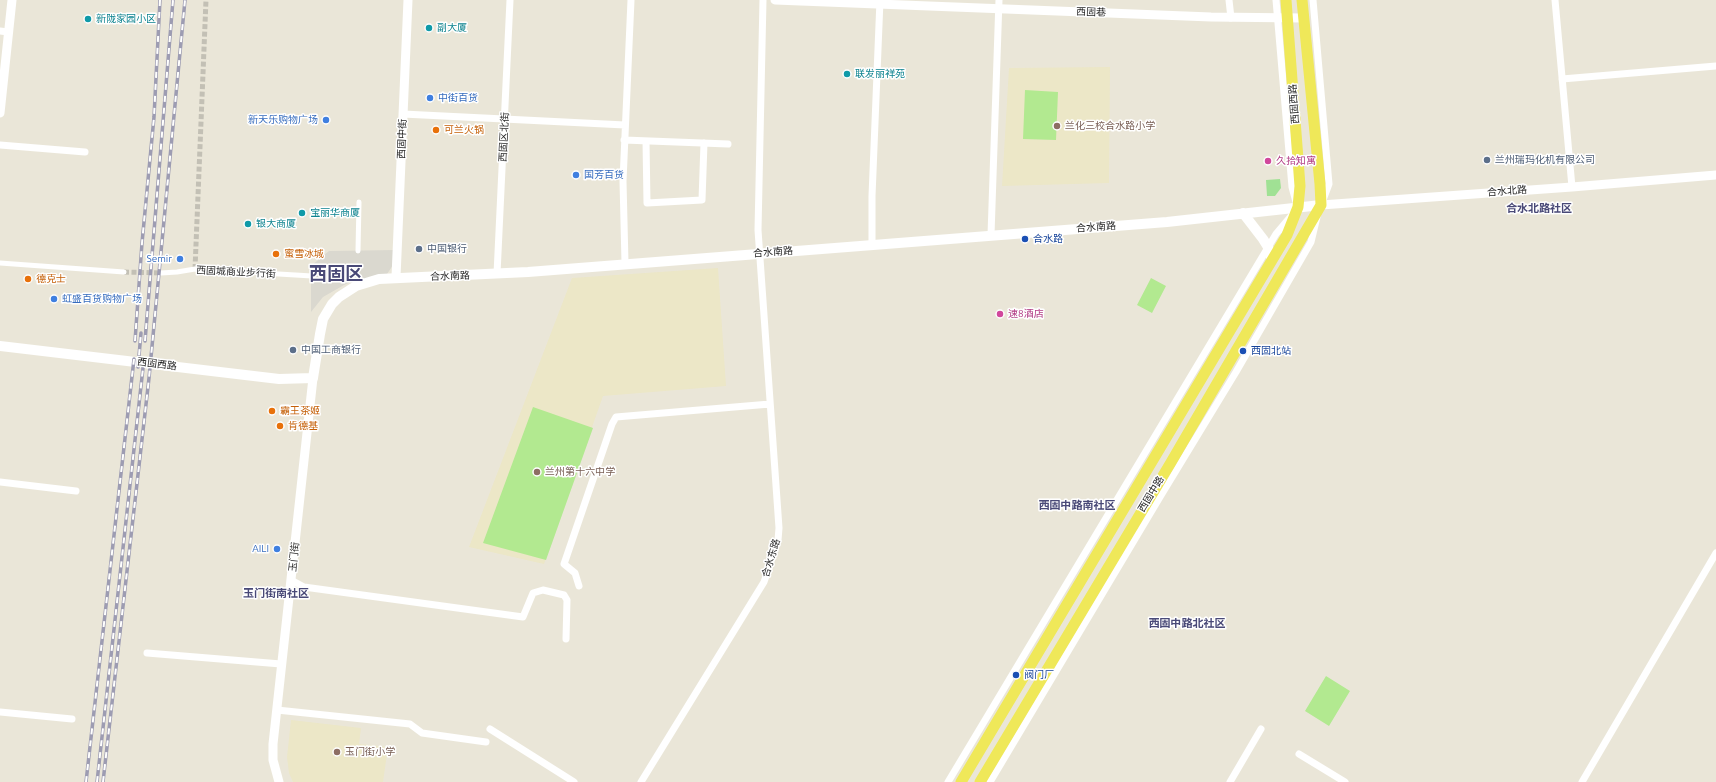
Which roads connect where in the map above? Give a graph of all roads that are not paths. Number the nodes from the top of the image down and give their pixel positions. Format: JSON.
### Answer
{"nodes":[{"id":1,"x":12,"y":0,"type":"edge"},
{"id":2,"x":408,"y":0,"type":"edge"},
{"id":3,"x":510,"y":0,"type":"edge"},
{"id":4,"x":631,"y":0,"type":"edge"},
{"id":5,"x":763,"y":0,"type":"edge"},
{"id":6,"x":775,"y":0,"type":"edge"},
{"id":7,"x":1229,"y":0,"type":"edge"},
{"id":8,"x":1276,"y":0,"type":"edge"},
{"id":9,"x":1286,"y":0,"type":"edge"},
{"id":10,"x":1302,"y":0,"type":"edge"},
{"id":11,"x":1313,"y":0,"type":"edge"},
{"id":12,"x":1555,"y":0,"type":"edge"},
{"id":13,"x":880,"y":2,"type":"edge"},
{"id":14,"x":999,"y":4,"type":"edge"},
{"id":15,"x":1231,"y":18,"type":"junction"},
{"id":16,"x":1303,"y":18,"type":"junction"},
{"id":17,"x":1283,"y":19,"type":"junction"},
{"id":18,"x":4,"y":32,"type":"edge"},
{"id":19,"x":1716,"y":66,"type":"edge"},
{"id":20,"x":1562,"y":79,"type":"junction"},
{"id":21,"x":0,"y":113,"type":"edge"},
{"id":22,"x":403,"y":114,"type":"junction"},
{"id":23,"x":504,"y":119,"type":"junction"},
{"id":24,"x":625,"y":125,"type":"junction"},
{"id":25,"x":624,"y":140,"type":"junction"},
{"id":26,"x":646,"y":140,"type":"junction"},
{"id":27,"x":704,"y":143,"type":"junction"},
{"id":28,"x":728,"y":144,"type":"dead end"},
{"id":29,"x":0,"y":145,"type":"edge"},
{"id":30,"x":85,"y":152,"type":"dead end"},
{"id":31,"x":1716,"y":175,"type":"edge"},
{"id":32,"x":1572,"y":187,"type":"junction"},
{"id":33,"x":358,"y":202,"type":"dead end"},
{"id":34,"x":1321,"y":204,"type":"junction"},
{"id":35,"x":1298,"y":207,"type":"junction"},
{"id":36,"x":1243,"y":213,"type":"junction"},
{"id":37,"x":991,"y":235,"type":"junction"},
{"id":38,"x":872,"y":244,"type":"junction"},
{"id":39,"x":1268,"y":248,"type":"junction"},
{"id":40,"x":358,"y":251,"type":"dead end"},
{"id":41,"x":759,"y":253,"type":"junction"},
{"id":42,"x":1272,"y":260,"type":"junction"},
{"id":43,"x":0,"y":263,"type":"edge"},
{"id":44,"x":625,"y":263,"type":"junction"},
{"id":45,"x":124,"y":272,"type":"tunnel mouth"},
{"id":46,"x":161,"y":273,"type":"tunnel mouth"},
{"id":47,"x":497,"y":274,"type":"junction"},
{"id":48,"x":312,"y":276,"type":"dead end"},
{"id":49,"x":396,"y":278,"type":"junction"},
{"id":50,"x":0,"y":346,"type":"edge"},
{"id":51,"x":313,"y":378,"type":"junction"},
{"id":52,"x":770,"y":404,"type":"junction"},
{"id":53,"x":1156,"y":455,"type":"junction"},
{"id":54,"x":1170,"y":464,"type":"junction"},
{"id":55,"x":0,"y":482,"type":"edge"},
{"id":56,"x":76,"y":491,"type":"dead end"},
{"id":57,"x":1716,"y":554,"type":"edge"},
{"id":58,"x":291,"y":580,"type":"junction"},
{"id":59,"x":579,"y":586,"type":"dead end"},
{"id":60,"x":566,"y":639,"type":"dead end"},
{"id":61,"x":147,"y":653,"type":"dead end"},
{"id":62,"x":281,"y":664,"type":"junction"},
{"id":63,"x":277,"y":710,"type":"junction"},
{"id":64,"x":0,"y":712,"type":"edge"},
{"id":65,"x":72,"y":719,"type":"dead end"},
{"id":66,"x":490,"y":729,"type":"dead end"},
{"id":67,"x":1262,"y":729,"type":"dead end"},
{"id":68,"x":486,"y":742,"type":"dead end"},
{"id":69,"x":1299,"y":754,"type":"dead end"},
{"id":70,"x":278,"y":782,"type":"edge"},
{"id":71,"x":574,"y":782,"type":"edge"},
{"id":72,"x":642,"y":782,"type":"edge"},
{"id":73,"x":948,"y":782,"type":"edge"},
{"id":74,"x":961,"y":782,"type":"edge"},
{"id":75,"x":980,"y":782,"type":"edge"},
{"id":76,"x":990,"y":782,"type":"edge"},
{"id":77,"x":1230,"y":782,"type":"edge"},
{"id":78,"x":1345,"y":782,"type":"edge"},
{"id":79,"x":1582,"y":782,"type":"edge"}],
"edges":[{"from":1,"to":18,"type":"street"},
{"from":2,"to":22,"type":"street","name":"西固中街"},
{"from":3,"to":23,"type":"street","name":"西固区北街"},
{"from":4,"to":24,"type":"street"},
{"from":5,"to":41,"type":"street","name":"合水东路"},
{"from":6,"to":13,"type":"street","name":"西固巷"},
{"from":7,"to":15,"type":"street"},
{"from":8,"to":17,"type":"street"},
{"from":9,"to":17,"type":"main road","name":"西固西路"},
{"from":10,"to":16,"type":"main road","name":"西固西路"},
{"from":11,"to":34,"type":"street"},
{"from":12,"to":20,"type":"street"},
{"from":13,"to":14,"type":"street","name":"西固巷"},
{"from":13,"to":38,"type":"street"},
{"from":14,"to":15,"type":"street","name":"西固巷"},
{"from":14,"to":37,"type":"street"},
{"from":15,"to":17,"type":"street","name":"西固巷"},
{"from":16,"to":17,"type":"street","name":"西固巷"},
{"from":16,"to":34,"type":"main road","name":"西固西路"},
{"from":17,"to":35,"type":"main road","name":"西固西路"},
{"from":18,"to":21,"type":"street"},
{"from":19,"to":20,"type":"street"},
{"from":20,"to":32,"type":"street"},
{"from":22,"to":23,"type":"street"},
{"from":22,"to":49,"type":"street","name":"西固中街"},
{"from":23,"to":24,"type":"street"},
{"from":23,"to":47,"type":"street","name":"西固区北街"},
{"from":24,"to":25,"type":"street"},
{"from":25,"to":26,"type":"street"},
{"from":25,"to":44,"type":"street"},
{"from":26,"to":27,"type":"street"},
{"from":26,"to":27,"type":"street"},
{"from":27,"to":28,"type":"street"},
{"from":29,"to":30,"type":"street"},
{"from":31,"to":32,"type":"street","name":"合水北路"},
{"from":32,"to":34,"type":"street","name":"合水北路"},
{"from":33,"to":40,"type":"street"},
{"from":34,"to":35,"type":"main road","name":"合水北路"},
{"from":34,"to":54,"type":"main road","name":"西固中路"},
{"from":34,"to":76,"type":"street"},
{"from":35,"to":36,"type":"main road","name":"合水南路"},
{"from":35,"to":39,"type":"street"},
{"from":35,"to":42,"type":"main road","name":"西固中路"},
{"from":36,"to":37,"type":"main road","name":"合水南路"},
{"from":36,"to":39,"type":"main road"},
{"from":37,"to":38,"type":"main road","name":"合水南路"},
{"from":38,"to":41,"type":"main road","name":"合水南路"},
{"from":39,"to":42,"type":"main road"},
{"from":39,"to":73,"type":"street"},
{"from":41,"to":44,"type":"main road","name":"合水南路"},
{"from":41,"to":52,"type":"street","name":"合水东路"},
{"from":42,"to":53,"type":"main road","name":"西固中路"},
{"from":43,"to":45,"type":"street"},
{"from":44,"to":47,"type":"main road","name":"合水南路"},
{"from":46,"to":48,"type":"street","name":"西固城商业步行街"},
{"from":47,"to":49,"type":"main road","name":"合水南路"},
{"from":49,"to":51,"type":"main road","name":"合水南路"},
{"from":50,"to":51,"type":"main road","name":"西固西路"},
{"from":51,"to":58,"type":"street","name":"玉门街"},
{"from":52,"to":59,"type":"street"},
{"from":52,"to":72,"type":"street","name":"合水东路"},
{"from":53,"to":54,"type":"main road"},
{"from":53,"to":74,"type":"main road","name":"西固中路"},
{"from":54,"to":75,"type":"main road","name":"西固中路"},
{"from":55,"to":56,"type":"street"},
{"from":57,"to":79,"type":"street"},
{"from":58,"to":60,"type":"street"},
{"from":58,"to":62,"type":"street","name":"玉门街"},
{"from":61,"to":62,"type":"street"},
{"from":62,"to":63,"type":"street","name":"玉门街"},
{"from":63,"to":68,"type":"street"},
{"from":63,"to":70,"type":"street","name":"玉门街"},
{"from":64,"to":65,"type":"street"},
{"from":66,"to":71,"type":"street"},
{"from":67,"to":77,"type":"street"},
{"from":69,"to":78,"type":"street"}]}
